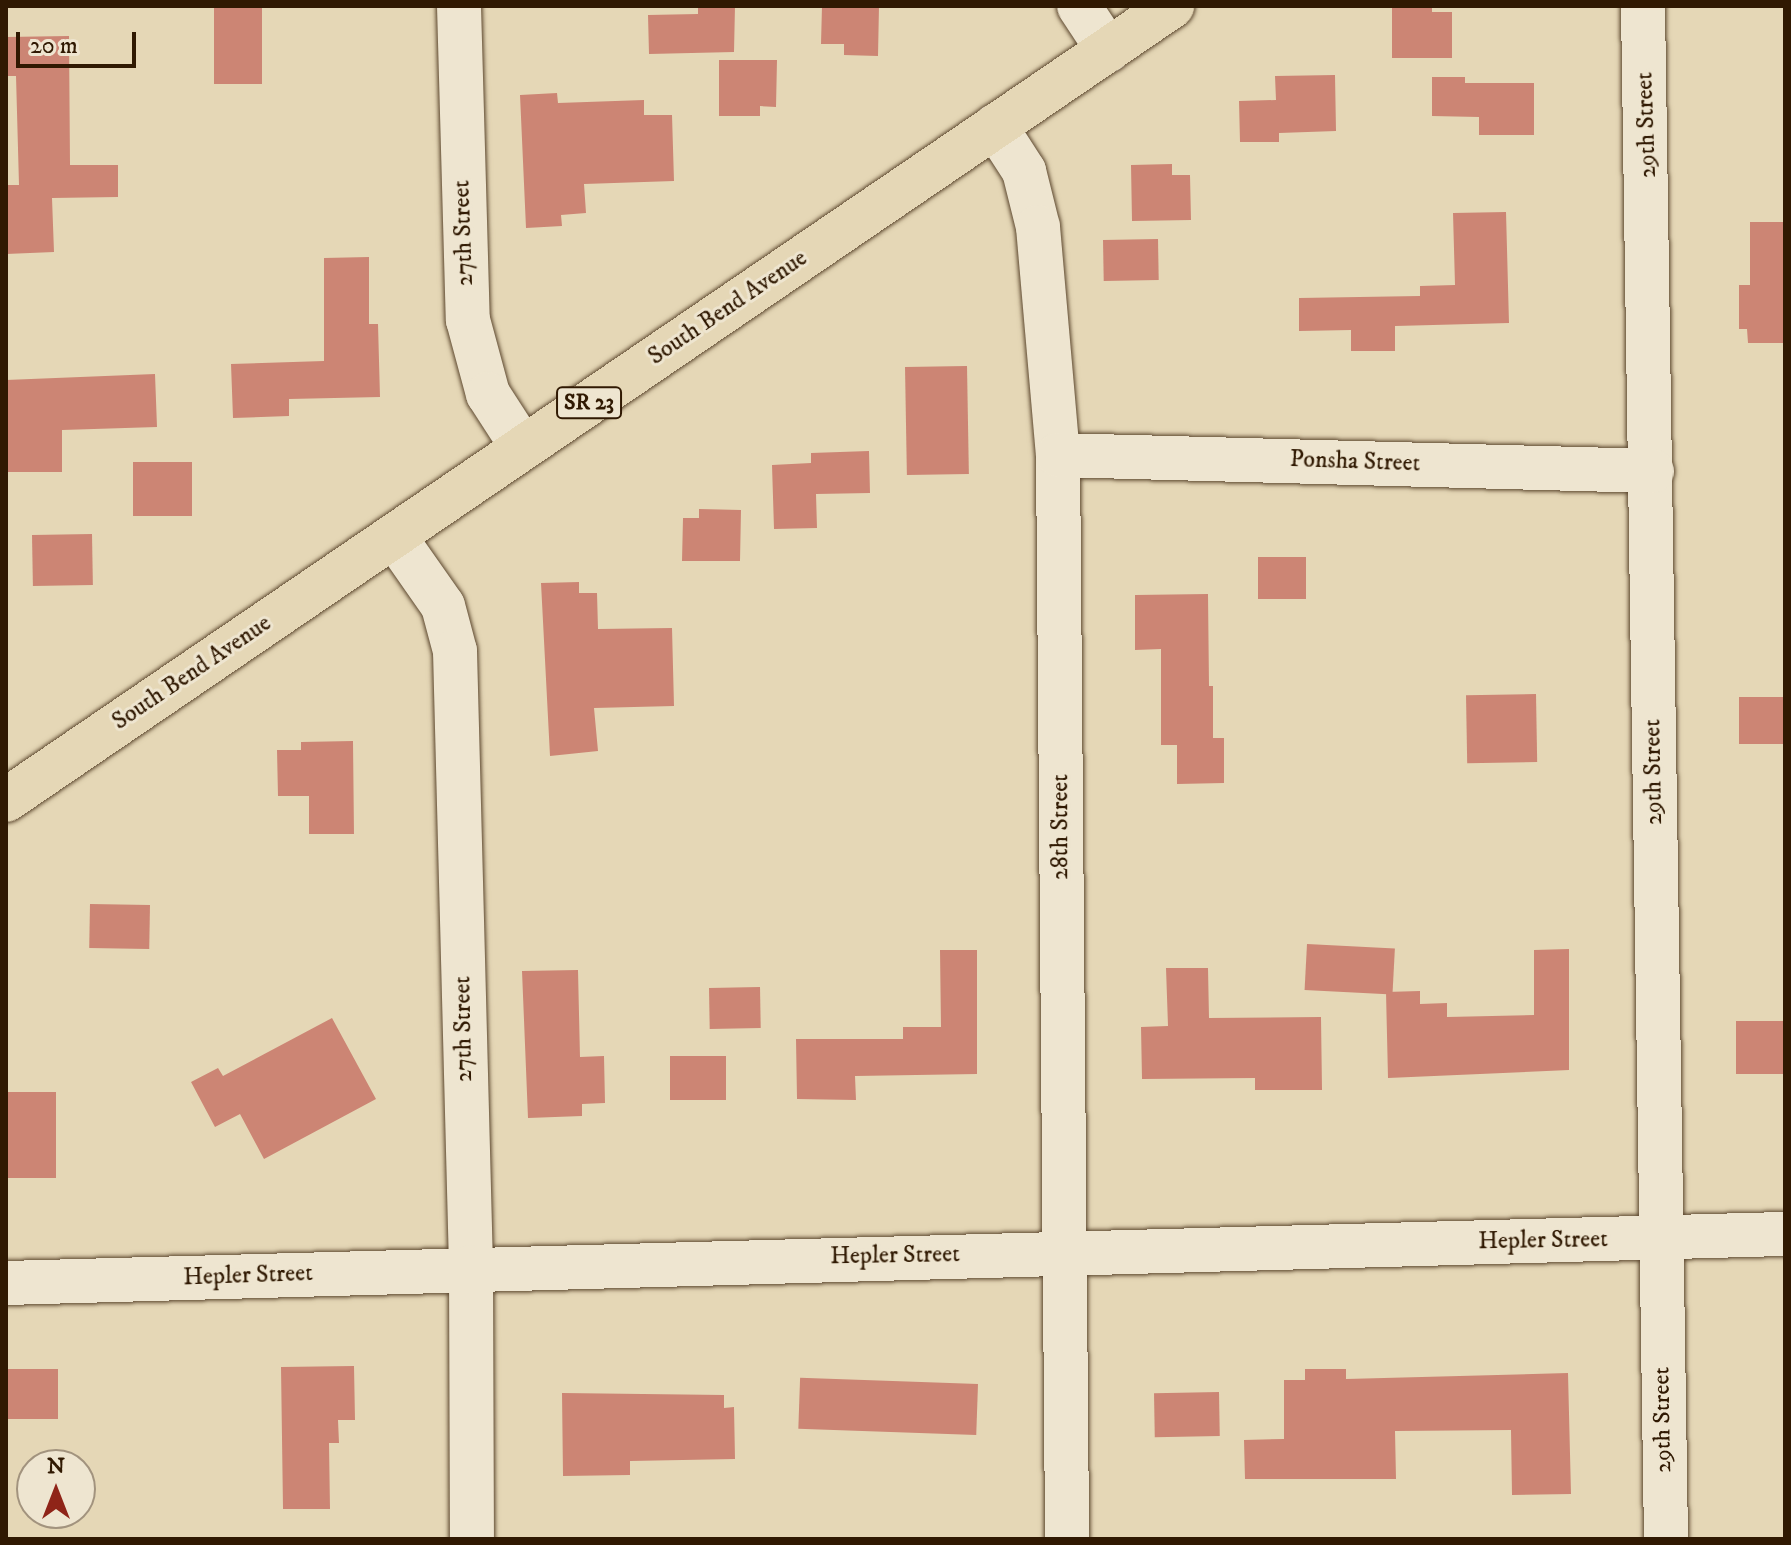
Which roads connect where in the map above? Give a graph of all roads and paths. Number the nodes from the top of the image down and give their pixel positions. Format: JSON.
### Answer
{"nodes":[{"id":1,"x":459,"y":6,"type":"edge"},
{"id":2,"x":1079,"y":6,"type":"edge"},
{"id":3,"x":1172,"y":6,"type":"edge"},
{"id":4,"x":1643,"y":6,"type":"edge"},
{"id":5,"x":1108,"y":50,"type":"junction"},
{"id":6,"x":995,"y":126,"type":"junction"},
{"id":7,"x":523,"y":448,"type":"junction"},
{"id":8,"x":1058,"y":455,"type":"junction"},
{"id":9,"x":1652,"y":471,"type":"junction"},
{"id":10,"x":394,"y":536,"type":"junction"},
{"id":11,"x":6,"y":800,"type":"edge"},
{"id":12,"x":1785,"y":1234,"type":"edge"},
{"id":13,"x":1662,"y":1239,"type":"junction"},
{"id":14,"x":1064,"y":1251,"type":"junction"},
{"id":15,"x":471,"y":1267,"type":"junction"},
{"id":16,"x":6,"y":1283,"type":"edge"},
{"id":17,"x":472,"y":1539,"type":"edge"},
{"id":18,"x":1067,"y":1539,"type":"edge"},
{"id":19,"x":1666,"y":1539,"type":"edge"}],
"edges":[{"from":1,"to":7,"type":"street","name":"27th Street"},
{"from":2,"to":5,"type":"street"},
{"from":3,"to":5,"type":"main road","name":"South Bend Avenue","number":"SR 23"},
{"from":4,"to":9,"type":"street","name":"29th Street"},
{"from":5,"to":6,"type":"main road","name":"South Bend Avenue","number":"SR 23"},
{"from":6,"to":7,"type":"main road","name":"South Bend Avenue","number":"SR 23"},
{"from":6,"to":8,"type":"street","name":"28th Street"},
{"from":7,"to":10,"type":"main road","name":"South Bend Avenue","number":"SR 23"},
{"from":8,"to":9,"type":"street","name":"Ponsha Street"},
{"from":8,"to":14,"type":"street","name":"28th Street"},
{"from":9,"to":13,"type":"street","name":"29th Street"},
{"from":10,"to":11,"type":"main road","name":"South Bend Avenue","number":"SR 23"},
{"from":10,"to":15,"type":"street","name":"27th Street"},
{"from":12,"to":13,"type":"street","name":"Hepler Street"},
{"from":13,"to":14,"type":"street","name":"Hepler Street"},
{"from":13,"to":19,"type":"street","name":"29th Street"},
{"from":14,"to":15,"type":"street","name":"Hepler Street"},
{"from":14,"to":18,"type":"street","name":"28th Street"},
{"from":15,"to":16,"type":"street","name":"Hepler Street"},
{"from":15,"to":17,"type":"street","name":"27th Street"}]}
